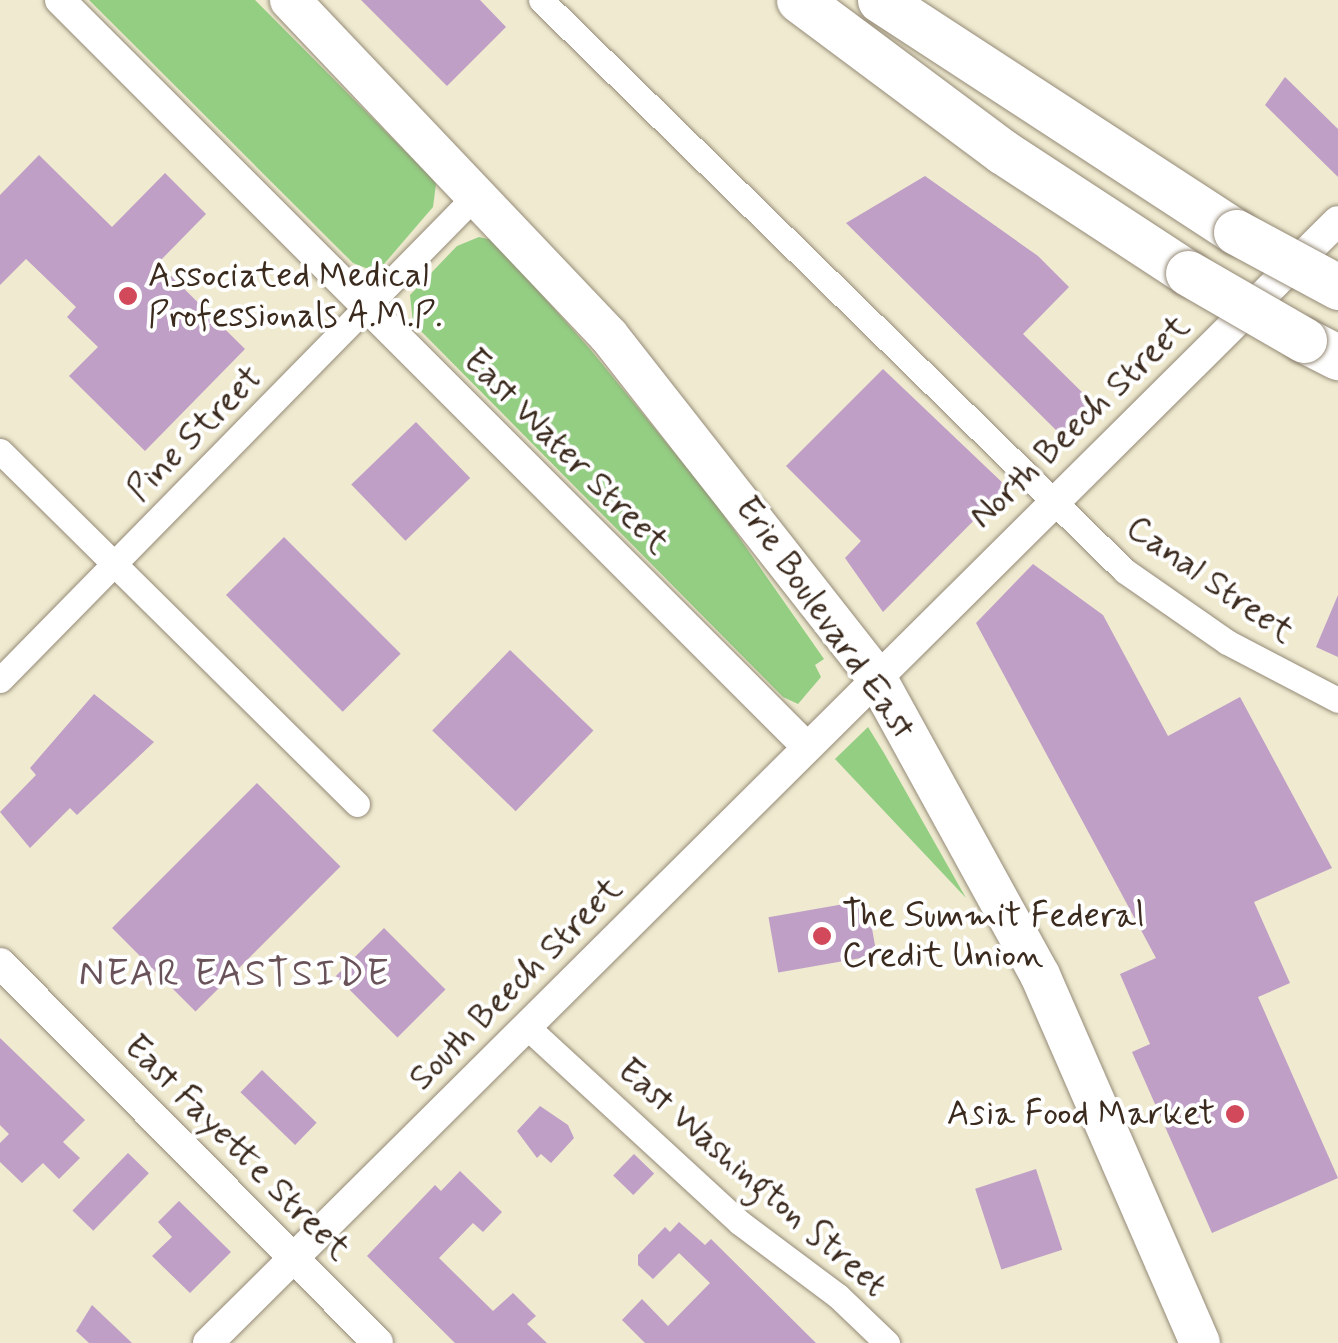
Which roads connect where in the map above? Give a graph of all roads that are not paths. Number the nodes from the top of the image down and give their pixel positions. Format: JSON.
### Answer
{"nodes":[{"id":1,"x":60,"y":0,"type":"edge"},
{"id":2,"x":541,"y":0,"type":"edge"},
{"id":3,"x":799,"y":0,"type":"edge"},
{"id":4,"x":880,"y":0,"type":"edge"},
{"id":5,"x":303,"y":5,"type":"edge"},
{"id":6,"x":478,"y":193,"type":"junction"},
{"id":7,"x":1338,"y":221,"type":"edge"},
{"id":8,"x":1338,"y":287,"type":"edge"},
{"id":9,"x":369,"y":308,"type":"junction"},
{"id":10,"x":1321,"y":348,"type":"edge"},
{"id":11,"x":0,"y":451,"type":"edge"},
{"id":12,"x":1052,"y":500,"type":"junction"},
{"id":13,"x":115,"y":564,"type":"junction"},
{"id":14,"x":876,"y":677,"type":"junction"},
{"id":15,"x":0,"y":680,"type":"edge"},
{"id":16,"x":1338,"y":700,"type":"edge"},
{"id":17,"x":806,"y":746,"type":"junction"},
{"id":18,"x":357,"y":804,"type":"dead end"},
{"id":19,"x":0,"y":963,"type":"edge"},
{"id":20,"x":526,"y":1026,"type":"junction"},
{"id":21,"x":294,"y":1258,"type":"junction"},
{"id":22,"x":208,"y":1343,"type":"edge"},
{"id":23,"x":378,"y":1343,"type":"edge"},
{"id":24,"x":887,"y":1343,"type":"edge"},
{"id":25,"x":1200,"y":1343,"type":"edge"}],
"edges":[{"from":1,"to":9,"type":"street","name":"East Water Street"},
{"from":2,"to":12,"type":"street","name":"Canal Street"},
{"from":3,"to":10,"type":"highway","bridge":true},
{"from":4,"to":8,"type":"highway","bridge":true},
{"from":5,"to":6,"type":"main road","name":"Erie Boulevard East"},
{"from":6,"to":9,"type":"street","name":"Pine Street"},
{"from":6,"to":14,"type":"main road","name":"Erie Boulevard East"},
{"from":7,"to":12,"type":"street","name":"North Beech Street"},
{"from":9,"to":13,"type":"street","name":"Pine Street"},
{"from":9,"to":17,"type":"street","name":"East Water Street"},
{"from":11,"to":13,"type":"street"},
{"from":12,"to":14,"type":"street","name":"North Beech Street"},
{"from":12,"to":16,"type":"street","name":"Canal Street"},
{"from":13,"to":15,"type":"street","name":"Pine Street"},
{"from":13,"to":18,"type":"street"},
{"from":14,"to":17,"type":"street","name":"South Beech Street"},
{"from":14,"to":25,"type":"main road","name":"Erie Boulevard East"},
{"from":17,"to":20,"type":"street","name":"South Beech Street"},
{"from":19,"to":21,"type":"street","name":"East Fayette Street"},
{"from":20,"to":21,"type":"street","name":"South Beech Street"},
{"from":20,"to":24,"type":"street","name":"East Washington Street"},
{"from":21,"to":22,"type":"street","name":"South Beech Street"},
{"from":21,"to":23,"type":"street","name":"East Fayette Street"}]}
